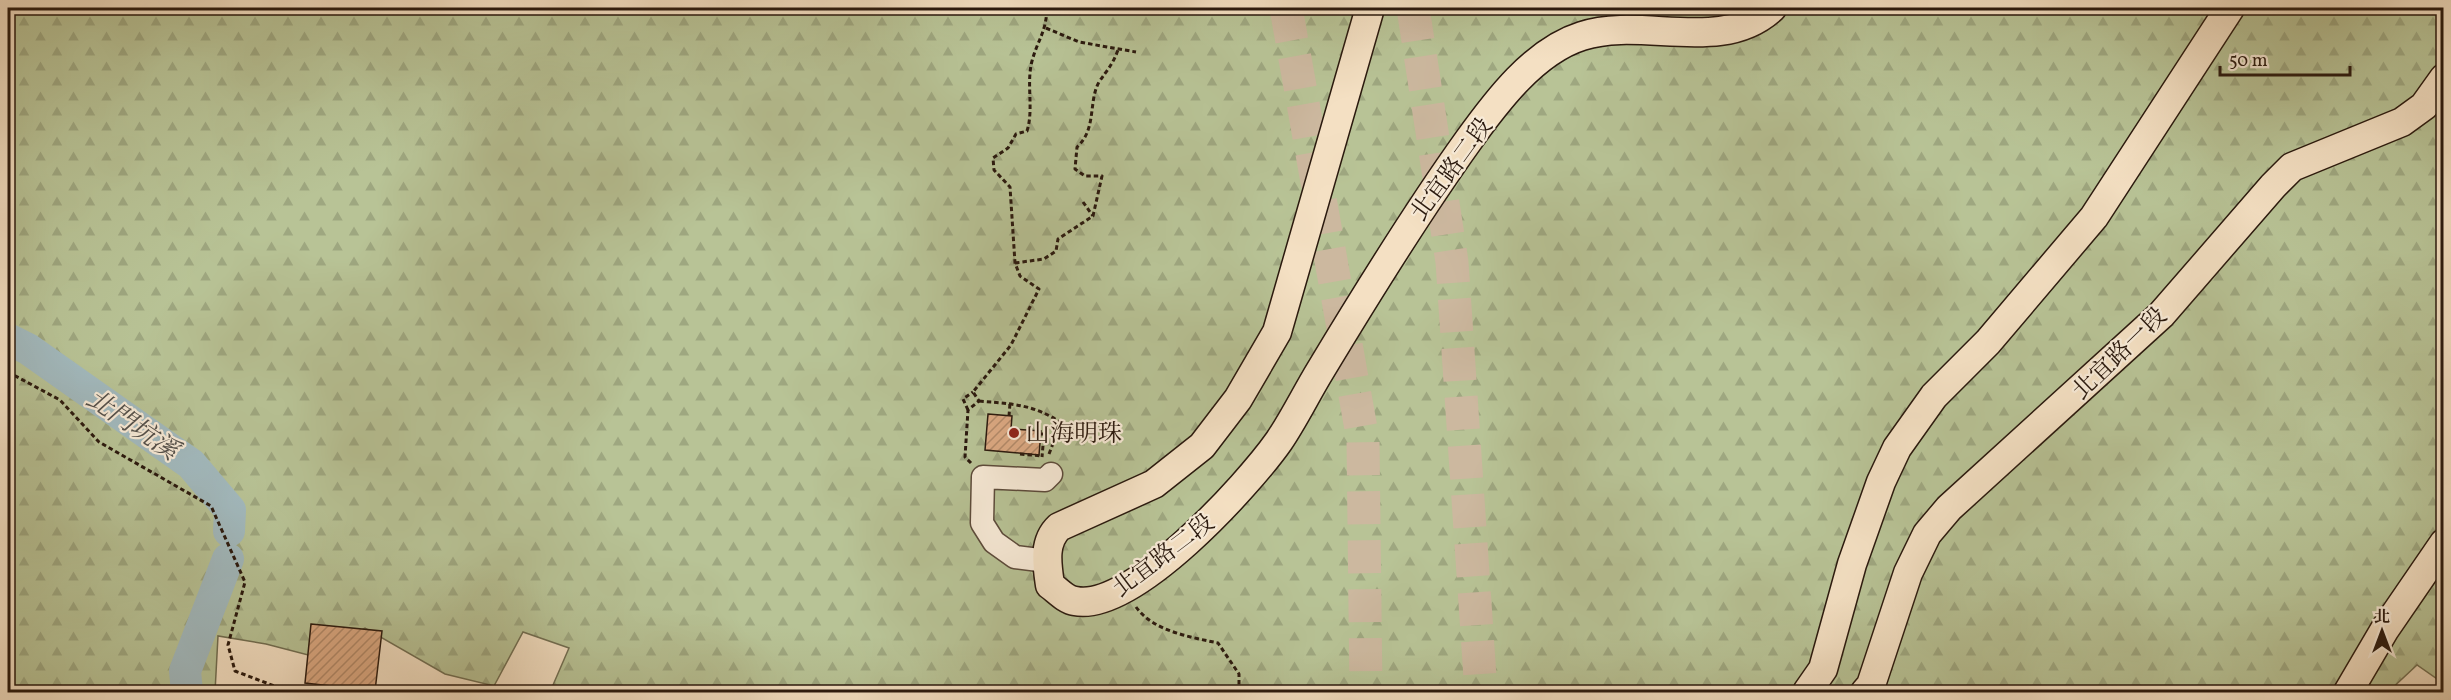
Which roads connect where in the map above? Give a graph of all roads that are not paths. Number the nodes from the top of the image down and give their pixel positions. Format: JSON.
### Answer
{"nodes":[{"id":1,"x":1370,"y":8,"type":"edge"},
{"id":2,"x":1772,"y":8,"type":"edge"},
{"id":3,"x":2230,"y":8,"type":"edge"},
{"id":4,"x":2444,"y":78,"type":"edge"},
{"id":5,"x":1047,"y":462,"type":"road end"},
{"id":6,"x":2444,"y":543,"type":"edge"},
{"id":7,"x":1047,"y":561,"type":"junction"},
{"id":8,"x":1807,"y":693,"type":"edge"},
{"id":9,"x":1866,"y":693,"type":"edge"},
{"id":10,"x":2348,"y":693,"type":"edge"}],
"edges":[{"from":1,"to":7,"type":"main road","name":"北宜路二段"},
{"from":2,"to":7,"type":"main road","name":"北宜路二段"},
{"from":3,"to":8,"type":"main road"},
{"from":4,"to":9,"type":"main road","name":"北宜路一段"},
{"from":5,"to":7,"type":"lane"},
{"from":6,"to":10,"type":"main road"}]}
